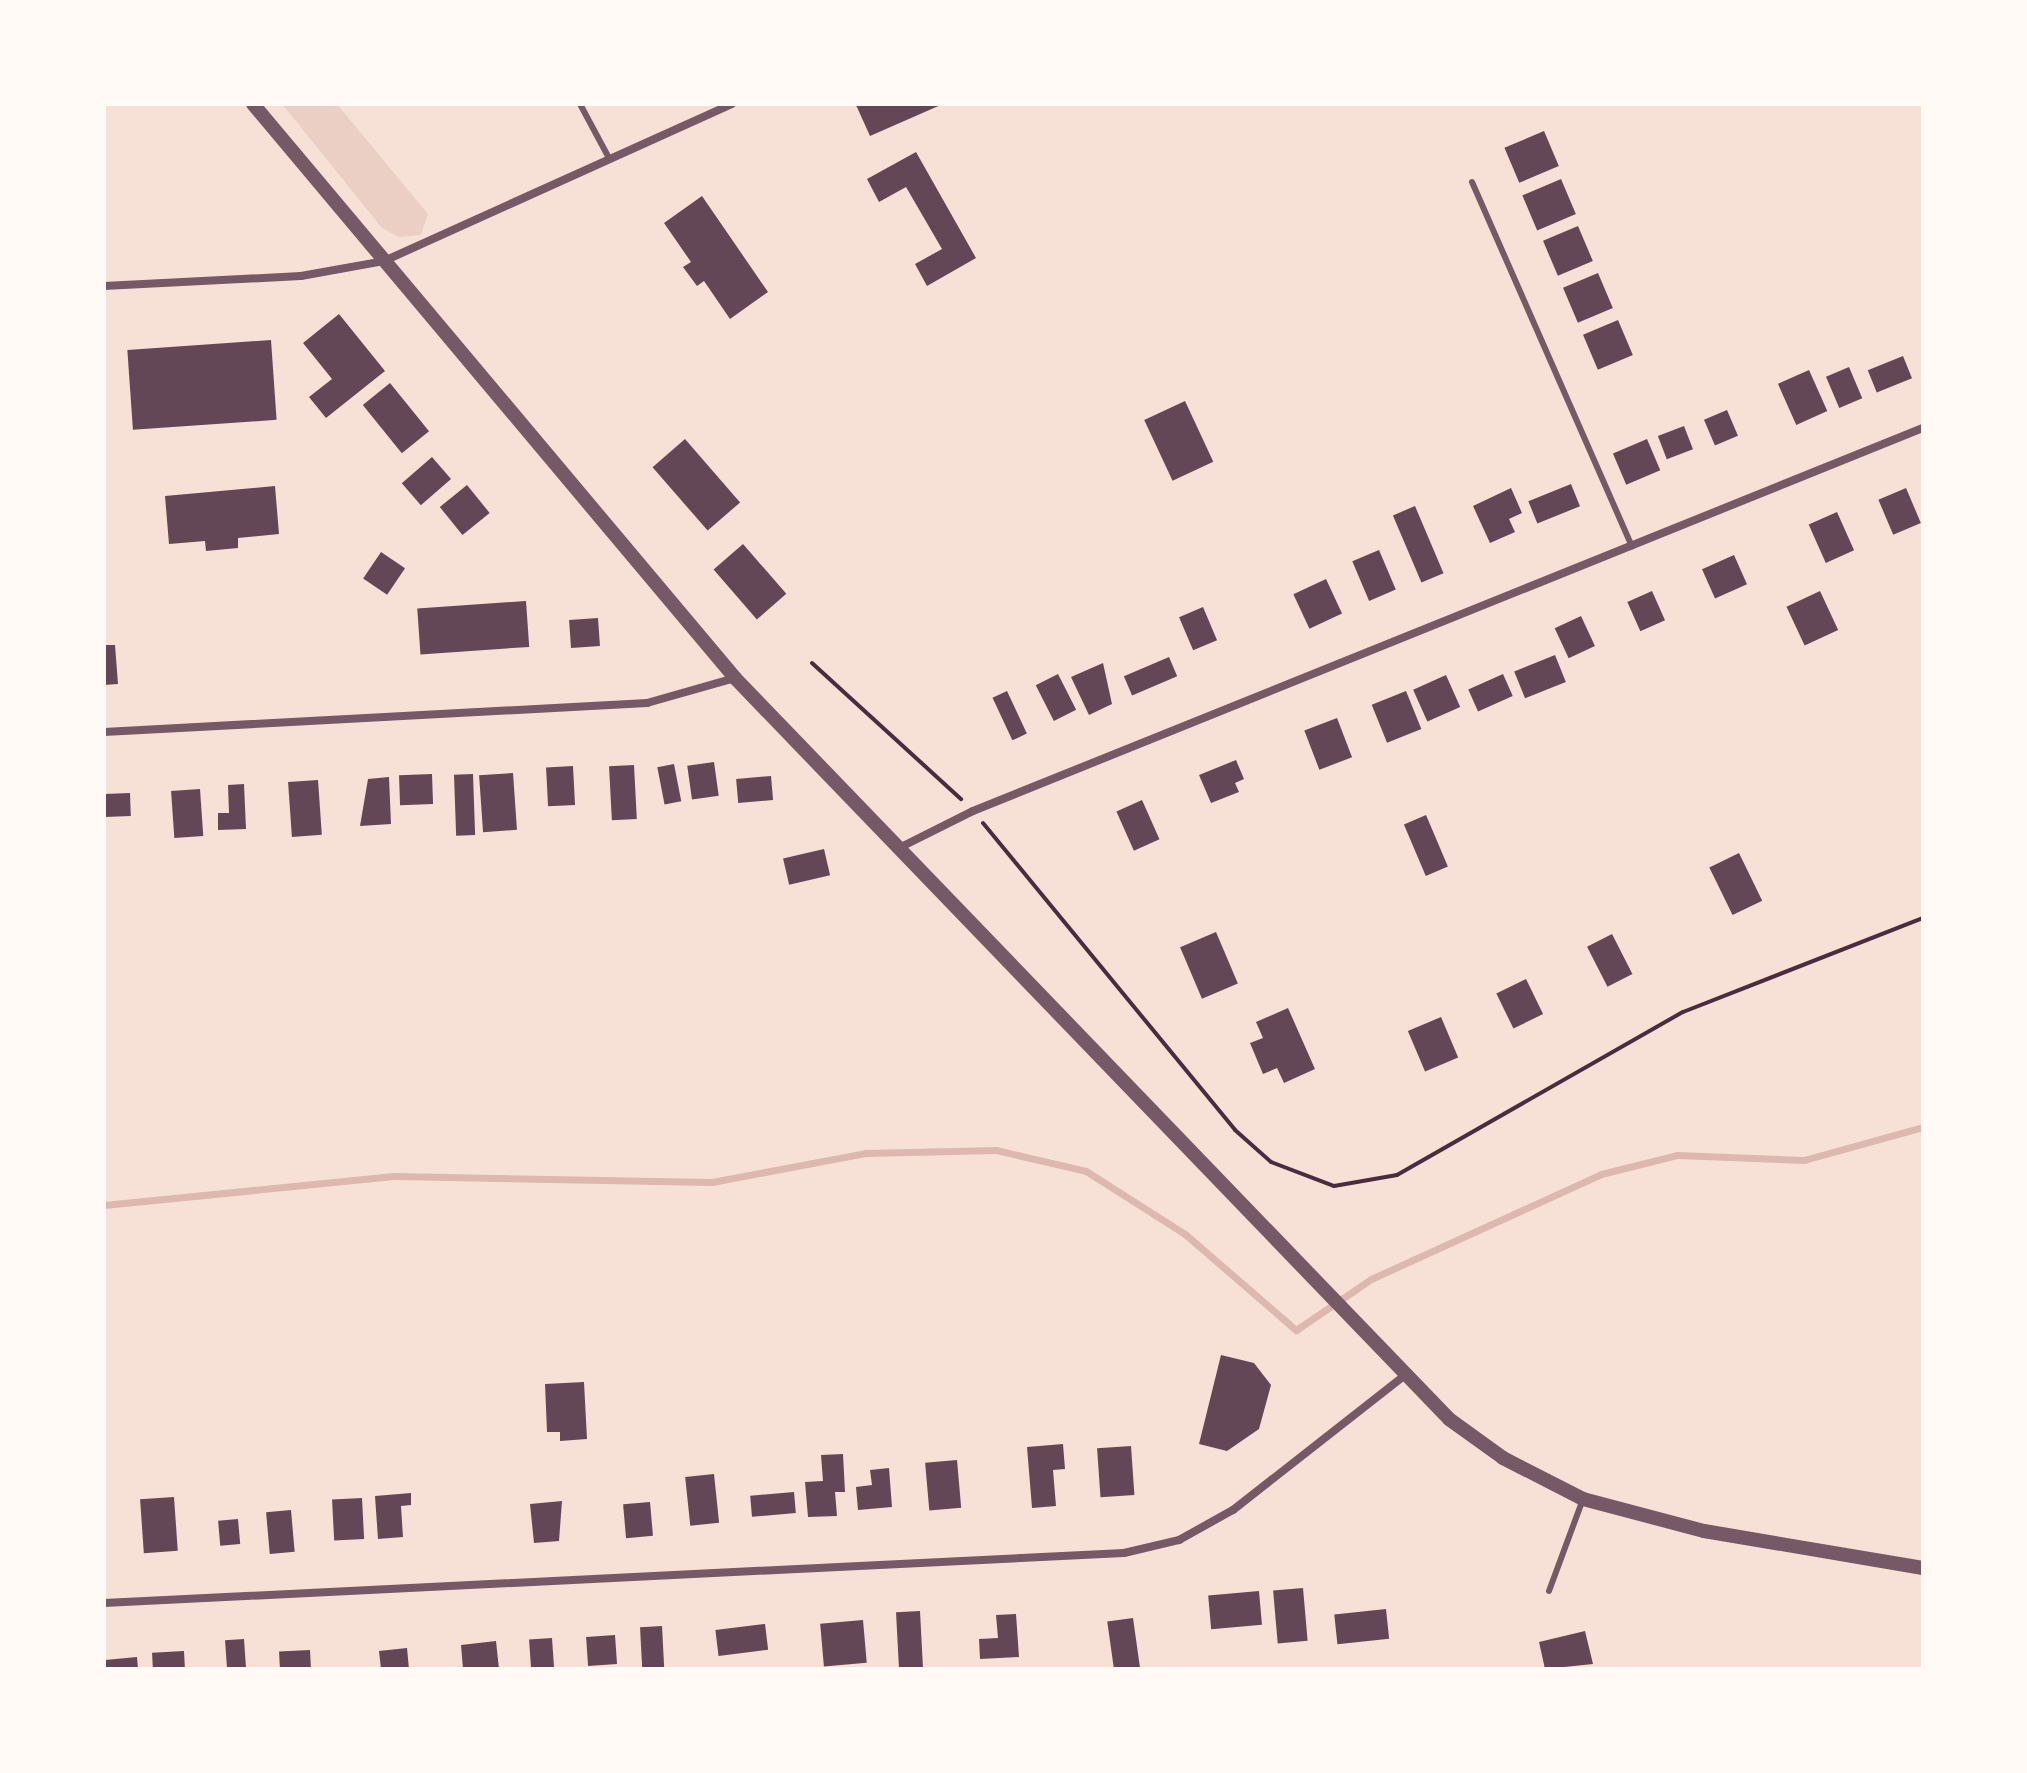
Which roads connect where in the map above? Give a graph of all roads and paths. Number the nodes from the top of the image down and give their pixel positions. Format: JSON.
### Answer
{"nodes":[{"id":1,"x":253,"y":104,"type":"edge"},
{"id":2,"x":580,"y":104,"type":"edge"},
{"id":3,"x":732,"y":104,"type":"edge"},
{"id":4,"x":609,"y":158,"type":"junction"},
{"id":5,"x":1472,"y":182,"type":"dead end"},
{"id":6,"x":384,"y":261,"type":"junction"},
{"id":7,"x":104,"y":286,"type":"edge"},
{"id":8,"x":1923,"y":428,"type":"edge"},
{"id":9,"x":1632,"y":546,"type":"junction"},
{"id":10,"x":812,"y":663,"type":"dead end"},
{"id":11,"x":735,"y":678,"type":"junction"},
{"id":12,"x":104,"y":732,"type":"edge"},
{"id":13,"x":973,"y":811,"type":"junction"},
{"id":14,"x":897,"y":849,"type":"junction"},
{"id":15,"x":1923,"y":918,"type":"edge"},
{"id":16,"x":1404,"y":1376,"type":"junction"},
{"id":17,"x":1583,"y":1499,"type":"junction"},
{"id":18,"x":1923,"y":1568,"type":"edge"},
{"id":19,"x":1549,"y":1591,"type":"dead end"},
{"id":20,"x":104,"y":1603,"type":"edge"}],
"edges":[{"from":1,"to":6,"type":"street"},
{"from":2,"to":4,"type":"lane"},
{"from":3,"to":4,"type":"street"},
{"from":4,"to":6,"type":"street"},
{"from":5,"to":9,"type":"lane"},
{"from":6,"to":7,"type":"street"},
{"from":6,"to":11,"type":"street"},
{"from":8,"to":9,"type":"street"},
{"from":9,"to":13,"type":"street"},
{"from":10,"to":13,"type":"path"},
{"from":11,"to":12,"type":"street"},
{"from":11,"to":14,"type":"street"},
{"from":13,"to":14,"type":"street"},
{"from":13,"to":15,"type":"path"},
{"from":14,"to":16,"type":"street"},
{"from":16,"to":17,"type":"street"},
{"from":16,"to":20,"type":"street"},
{"from":17,"to":18,"type":"street"},
{"from":17,"to":19,"type":"lane"}]}
